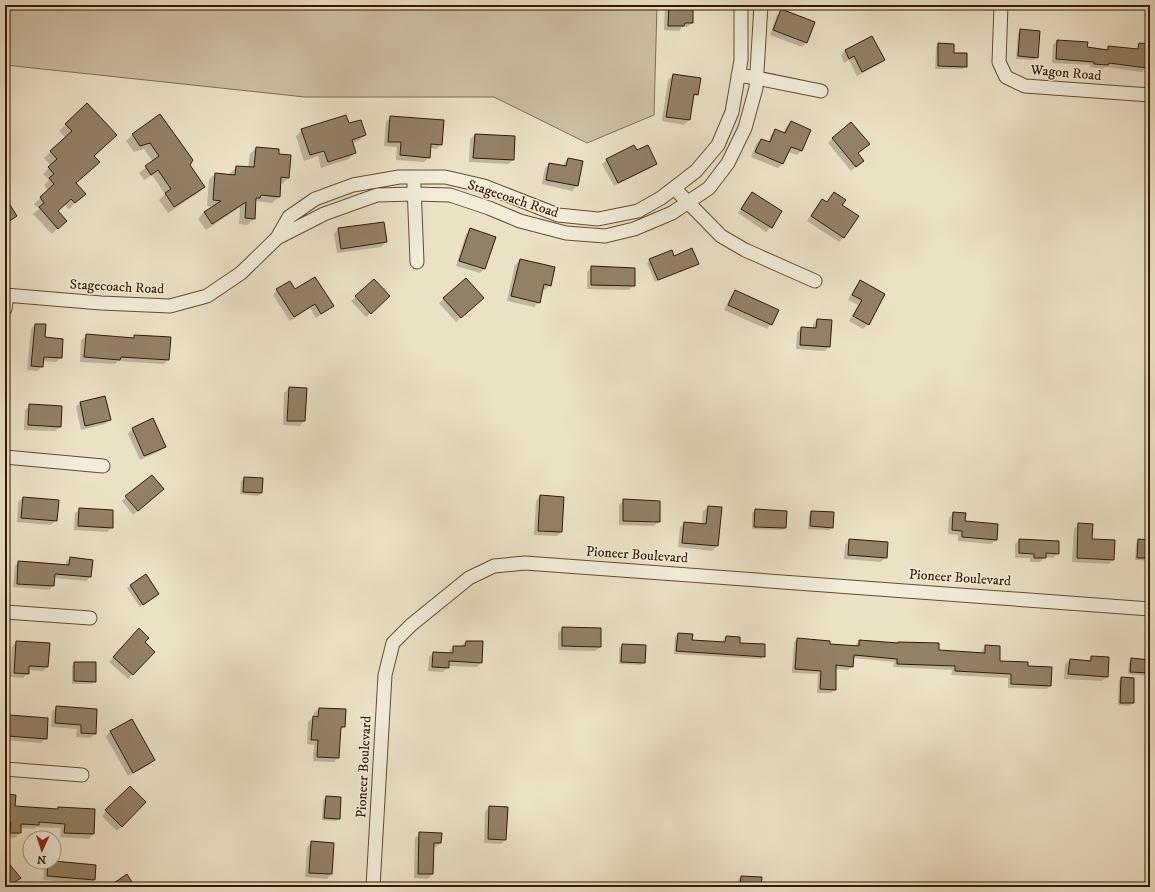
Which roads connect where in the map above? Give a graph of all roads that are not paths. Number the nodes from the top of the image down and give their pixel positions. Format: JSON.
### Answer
{"nodes":[{"id":1,"x":741,"y":5,"type":"edge"},
{"id":2,"x":761,"y":5,"type":"edge"},
{"id":3,"x":1001,"y":5,"type":"edge"},
{"id":4,"x":738,"y":75,"type":"junction"},
{"id":5,"x":757,"y":78,"type":"junction"},
{"id":6,"x":821,"y":91,"type":"dead end"},
{"id":7,"x":1150,"y":95,"type":"edge"},
{"id":8,"x":414,"y":177,"type":"junction"},
{"id":9,"x":674,"y":188,"type":"junction"},
{"id":10,"x":414,"y":194,"type":"junction"},
{"id":11,"x":687,"y":202,"type":"junction"},
{"id":12,"x":277,"y":238,"type":"junction"},
{"id":13,"x":417,"y":262,"type":"dead end"},
{"id":14,"x":815,"y":282,"type":"dead end"},
{"id":15,"x":6,"y":295,"type":"edge"},
{"id":16,"x":5,"y":309,"type":"edge"},
{"id":17,"x":5,"y":457,"type":"edge"},
{"id":18,"x":103,"y":466,"type":"dead end"},
{"id":19,"x":1150,"y":609,"type":"edge"},
{"id":20,"x":5,"y":612,"type":"edge"},
{"id":21,"x":90,"y":618,"type":"dead end"},
{"id":22,"x":5,"y":769,"type":"edge"},
{"id":23,"x":82,"y":775,"type":"dead end"},
{"id":24,"x":373,"y":887,"type":"edge"}],
"edges":[{"from":1,"to":4,"type":"street","name":"Stagecoach Road"},
{"from":2,"to":5,"type":"street","name":"Stagecoach Road"},
{"from":3,"to":7,"type":"street","name":"Wagon Road"},
{"from":4,"to":5,"type":"street"},
{"from":4,"to":9,"type":"street","name":"Stagecoach Road"},
{"from":5,"to":6,"type":"street"},
{"from":5,"to":11,"type":"street","name":"Stagecoach Road"},
{"from":8,"to":9,"type":"street","name":"Stagecoach Road"},
{"from":8,"to":10,"type":"street"},
{"from":8,"to":12,"type":"street","name":"Stagecoach Road"},
{"from":9,"to":11,"type":"street"},
{"from":10,"to":11,"type":"street","name":"Stagecoach Road"},
{"from":10,"to":12,"type":"street","name":"Stagecoach Road"},
{"from":10,"to":13,"type":"street"},
{"from":11,"to":14,"type":"street"},
{"from":12,"to":15,"type":"street","name":"Stagecoach Road"},
{"from":15,"to":16,"type":"street"},
{"from":17,"to":18,"type":"street"},
{"from":19,"to":24,"type":"street","name":"Pioneer Boulevard"},
{"from":20,"to":21,"type":"street"},
{"from":22,"to":23,"type":"street"}]}
